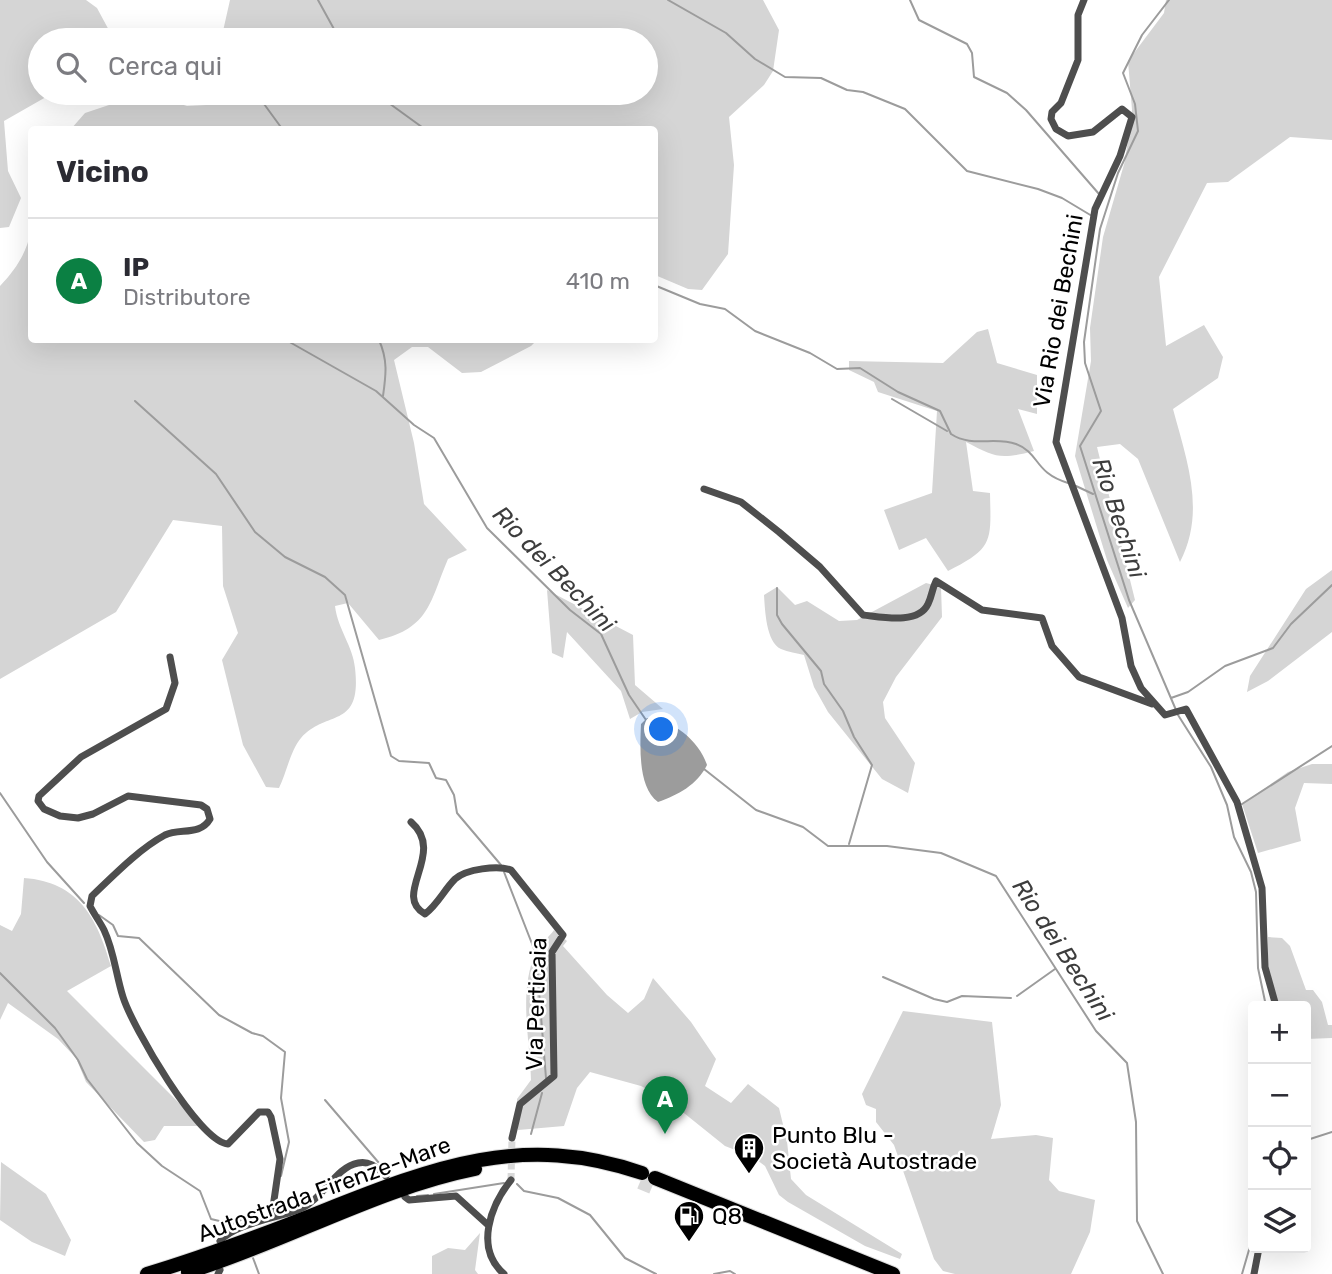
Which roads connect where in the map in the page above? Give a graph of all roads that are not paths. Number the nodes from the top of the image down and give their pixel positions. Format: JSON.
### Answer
{"nodes":[{"id":1,"x":1084,"y":0,"type":"edge"},
{"id":2,"x":704,"y":489,"type":"dead end"},
{"id":3,"x":170,"y":657,"type":"dead end"},
{"id":4,"x":1153,"y":705,"type":"junction"},
{"id":5,"x":411,"y":822,"type":"dead end"},
{"id":6,"x":1275,"y":1001,"type":"edge"},
{"id":7,"x":512,"y":1138,"type":"tunnel mouth"},
{"id":8,"x":386,"y":1176,"type":"dead end"},
{"id":9,"x":511,"y":1180,"type":"tunnel mouth"},
{"id":10,"x":647,"y":1180,"type":"junction"},
{"id":11,"x":405,"y":1197,"type":"dead end"},
{"id":12,"x":272,"y":1214,"type":"junction"},
{"id":13,"x":488,"y":1225,"type":"junction"},
{"id":14,"x":220,"y":1241,"type":"dead end"},
{"id":15,"x":1258,"y":1253,"type":"edge"},
{"id":16,"x":147,"y":1274,"type":"edge"},
{"id":17,"x":180,"y":1274,"type":"edge"},
{"id":18,"x":504,"y":1274,"type":"edge"},
{"id":19,"x":864,"y":1274,"type":"edge"},
{"id":20,"x":894,"y":1274,"type":"edge"},
{"id":21,"x":1254,"y":1274,"type":"edge"}],
"edges":[{"from":1,"to":4,"type":"street","name":"Via Rio dei Bechini"},
{"from":2,"to":4,"type":"street"},
{"from":3,"to":12,"type":"street"},
{"from":4,"to":6,"type":"street"},
{"from":5,"to":7,"type":"street","name":"Via Perticaia"},
{"from":8,"to":12,"type":"street"},
{"from":9,"to":13,"type":"street"},
{"from":10,"to":16,"type":"highway","name":"Autostrada Firenze-Mare"},
{"from":10,"to":17,"type":"highway","name":"Autostrada Firenze-Mare"},
{"from":10,"to":19,"type":"highway","name":"Autostrada Firenze-Mare"},
{"from":10,"to":20,"type":"highway","name":"Autostrada Firenze-Mare"},
{"from":11,"to":13,"type":"street"},
{"from":12,"to":14,"type":"street"},
{"from":13,"to":18,"type":"street"},
{"from":15,"to":21,"type":"street"}]}
